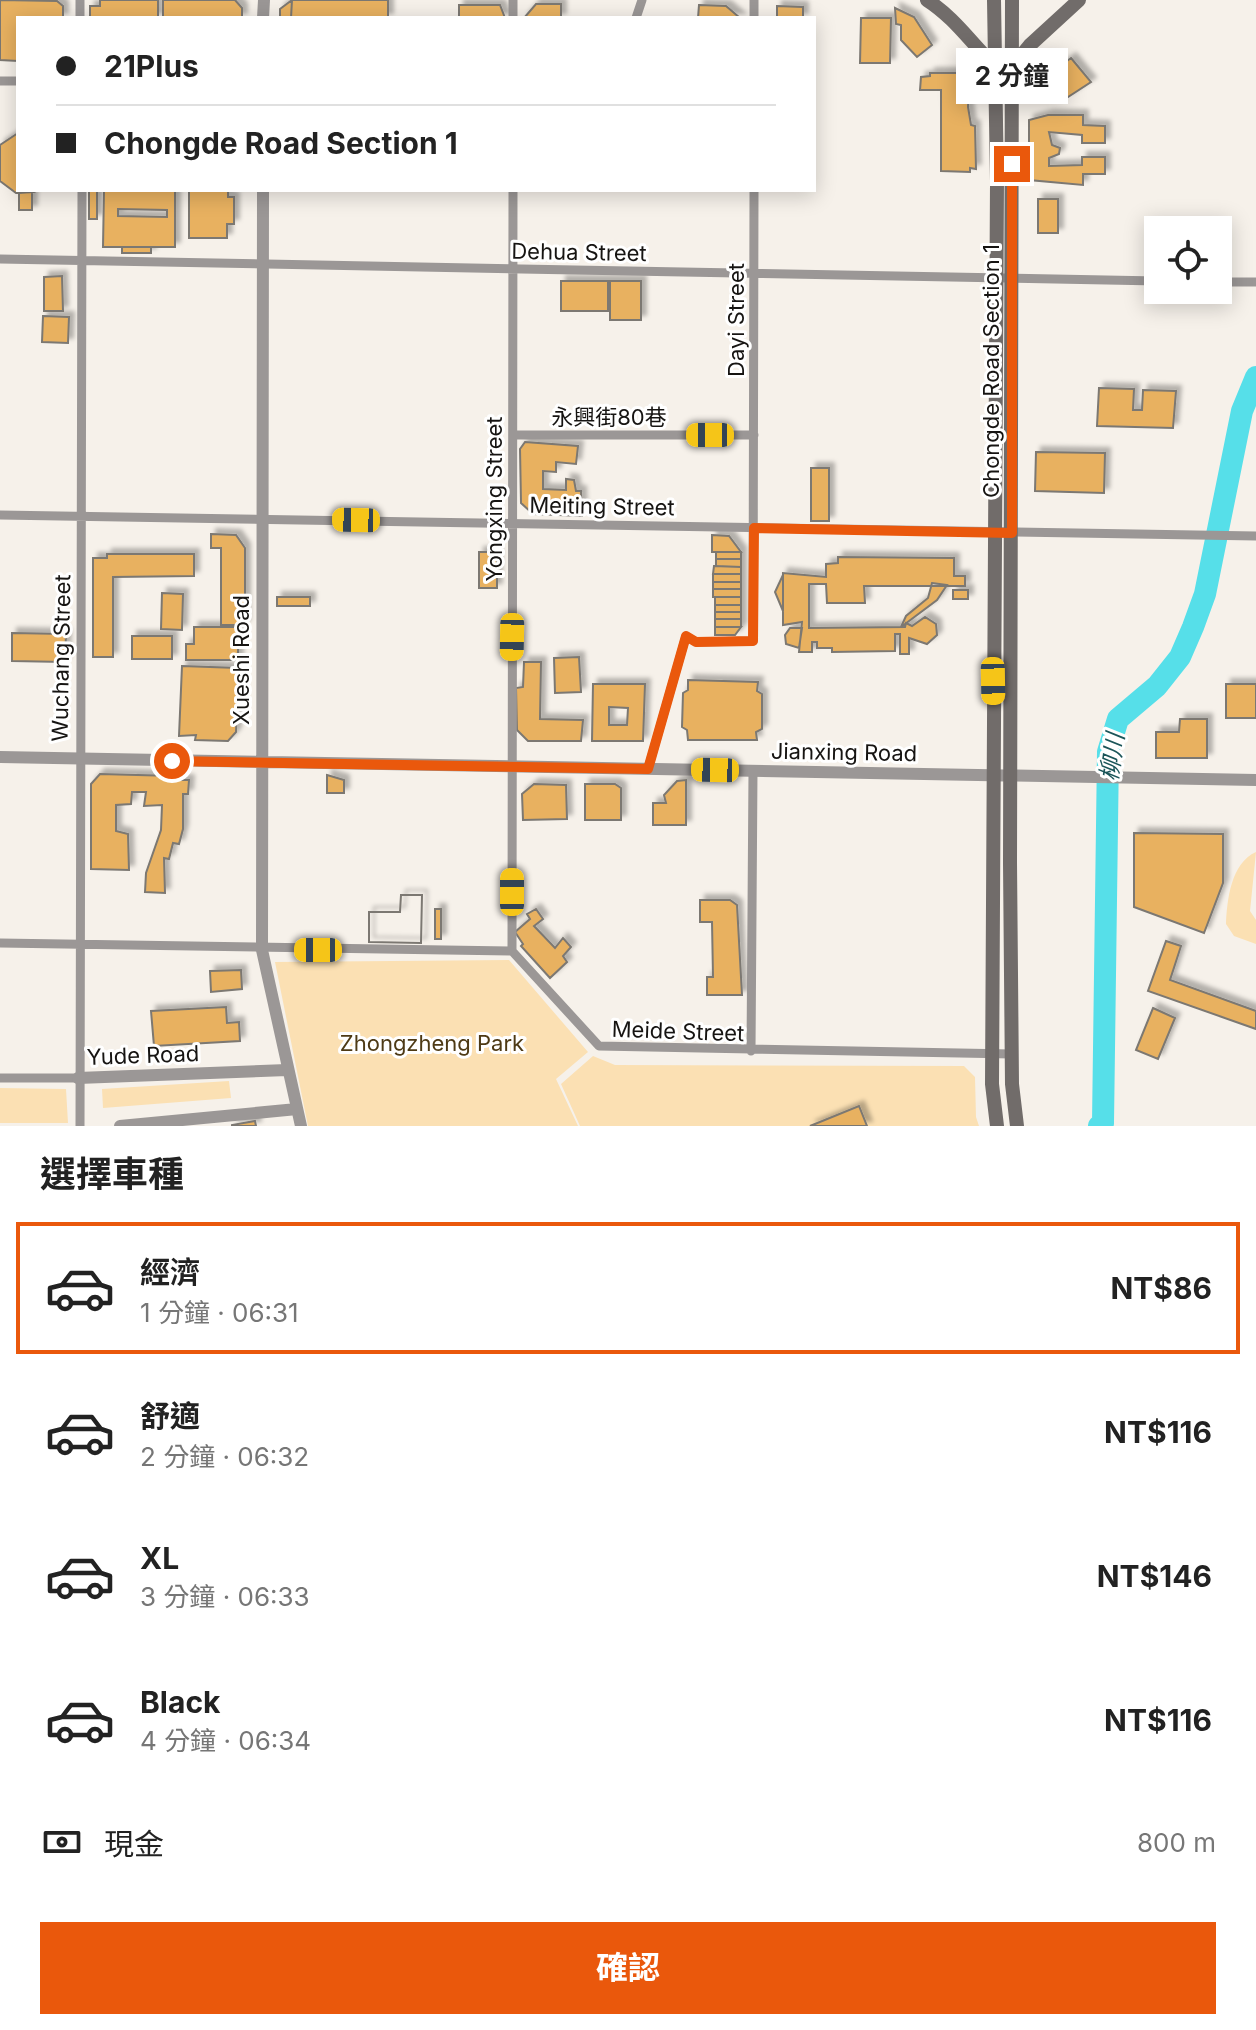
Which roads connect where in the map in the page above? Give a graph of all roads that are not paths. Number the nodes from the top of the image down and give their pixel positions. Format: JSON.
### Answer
{"nodes":[{"id":1,"x":927,"y":0,"type":"edge"},
{"id":2,"x":994,"y":0,"type":"edge"},
{"id":3,"x":1012,"y":0,"type":"edge"},
{"id":4,"x":1079,"y":0,"type":"edge"},
{"id":5,"x":995,"y":66,"type":"junction"},
{"id":6,"x":1012,"y":67,"type":"junction"},
{"id":7,"x":82,"y":192,"type":"edge"},
{"id":8,"x":263,"y":192,"type":"edge"},
{"id":9,"x":513,"y":192,"type":"edge"},
{"id":10,"x":754,"y":192,"type":"edge"},
{"id":11,"x":0,"y":259,"type":"edge"},
{"id":12,"x":82,"y":261,"type":"junction"},
{"id":13,"x":262,"y":265,"type":"junction"},
{"id":14,"x":512,"y":269,"type":"junction"},
{"id":15,"x":754,"y":273,"type":"junction"},
{"id":16,"x":995,"y":277,"type":"junction"},
{"id":17,"x":1013,"y":278,"type":"junction"},
{"id":18,"x":1144,"y":281,"type":"edge"},
{"id":19,"x":1232,"y":282,"type":"edge"},
{"id":20,"x":1256,"y":282,"type":"edge"},
{"id":21,"x":513,"y":435,"type":"junction"},
{"id":22,"x":754,"y":435,"type":"junction"},
{"id":23,"x":0,"y":515,"type":"edge"},
{"id":24,"x":81,"y":515,"type":"junction"},
{"id":25,"x":262,"y":519,"type":"junction"},
{"id":26,"x":512,"y":522,"type":"junction"},
{"id":27,"x":754,"y":528,"type":"junction"},
{"id":28,"x":994,"y":532,"type":"junction"},
{"id":29,"x":1012,"y":533,"type":"junction"},
{"id":30,"x":1256,"y":536,"type":"edge"},
{"id":31,"x":0,"y":757,"type":"edge"},
{"id":32,"x":78,"y":759,"type":"junction"},
{"id":33,"x":261,"y":763,"type":"junction"},
{"id":34,"x":512,"y":767,"type":"junction"},
{"id":35,"x":648,"y":769,"type":"junction"},
{"id":36,"x":753,"y":771,"type":"junction"},
{"id":37,"x":993,"y":774,"type":"junction"},
{"id":38,"x":1010,"y":774,"type":"junction"},
{"id":39,"x":1256,"y":780,"type":"edge"},
{"id":40,"x":0,"y":943,"type":"edge"},
{"id":41,"x":78,"y":945,"type":"junction"},
{"id":42,"x":262,"y":950,"type":"junction"},
{"id":43,"x":512,"y":951,"type":"junction"},
{"id":44,"x":751,"y":1051,"type":"junction"},
{"id":45,"x":994,"y":1053,"type":"junction"},
{"id":46,"x":1012,"y":1054,"type":"junction"},
{"id":47,"x":287,"y":1070,"type":"junction"},
{"id":48,"x":0,"y":1078,"type":"edge"},
{"id":49,"x":78,"y":1078,"type":"junction"},
{"id":50,"x":297,"y":1109,"type":"junction"},
{"id":51,"x":80,"y":1126,"type":"edge"},
{"id":52,"x":120,"y":1126,"type":"edge"},
{"id":53,"x":301,"y":1126,"type":"edge"},
{"id":54,"x":997,"y":1126,"type":"edge"},
{"id":55,"x":1017,"y":1126,"type":"edge"}],
"edges":[{"from":1,"to":5,"type":"main road"},
{"from":2,"to":5,"type":"main road","name":"Chongde Road Section 1"},
{"from":3,"to":6,"type":"main road","name":"Chongde Road Section 1"},
{"from":4,"to":6,"type":"main road"},
{"from":5,"to":16,"type":"main road","name":"Chongde Road Section 1"},
{"from":6,"to":17,"type":"main road","name":"Chongde Road Section 1"},
{"from":7,"to":12,"type":"street","name":"Wuchang Street"},
{"from":8,"to":13,"type":"street","name":"Xueshi Road"},
{"from":9,"to":14,"type":"street","name":"Yongxing Street"},
{"from":10,"to":15,"type":"street","name":"Dayi Street"},
{"from":11,"to":12,"type":"street","name":"Dehua Street"},
{"from":12,"to":13,"type":"street","name":"Dehua Street"},
{"from":12,"to":24,"type":"street","name":"Wuchang Street"},
{"from":13,"to":14,"type":"street","name":"Dehua Street"},
{"from":13,"to":25,"type":"street","name":"Xueshi Road"},
{"from":14,"to":15,"type":"street","name":"Dehua Street"},
{"from":14,"to":21,"type":"street","name":"Yongxing Street"},
{"from":15,"to":16,"type":"street","name":"Dehua Street"},
{"from":15,"to":22,"type":"street","name":"Dayi Street"},
{"from":16,"to":17,"type":"street","name":"Dehua Street"},
{"from":16,"to":28,"type":"main road","name":"Chongde Road Section 1"},
{"from":17,"to":18,"type":"street","name":"Dehua Street"},
{"from":17,"to":29,"type":"main road","name":"Chongde Road Section 1"},
{"from":19,"to":20,"type":"street"},
{"from":21,"to":22,"type":"street","name":"永興街80巷"},
{"from":21,"to":26,"type":"street","name":"Yongxing Street"},
{"from":22,"to":27,"type":"street","name":"Dayi Street"},
{"from":23,"to":24,"type":"street","name":"Meiting Street"},
{"from":24,"to":25,"type":"street","name":"Meiting Street"},
{"from":24,"to":32,"type":"street","name":"Wuchang Street"},
{"from":25,"to":26,"type":"street","name":"Meiting Street"},
{"from":25,"to":33,"type":"street","name":"Xueshi Road"},
{"from":26,"to":27,"type":"street","name":"Meiting Street"},
{"from":26,"to":34,"type":"street","name":"Yongxing Street"},
{"from":27,"to":28,"type":"street","name":"Meiting Street"},
{"from":27,"to":35,"type":"street","name":"Dayi Street"},
{"from":28,"to":29,"type":"street","name":"Meiting Street"},
{"from":28,"to":37,"type":"main road","name":"Chongde Road Section 1"},
{"from":29,"to":30,"type":"street","name":"Meiting Street"},
{"from":29,"to":38,"type":"main road","name":"Chongde Road Section 1"},
{"from":31,"to":32,"type":"street","name":"Jianxing Road"},
{"from":32,"to":33,"type":"street","name":"Jianxing Road"},
{"from":32,"to":41,"type":"street","name":"Wuchang Street"},
{"from":33,"to":34,"type":"street","name":"Jianxing Road"},
{"from":33,"to":42,"type":"street","name":"Xueshi Road"},
{"from":34,"to":35,"type":"street","name":"Jianxing Road"},
{"from":34,"to":43,"type":"street","name":"Yongxing Street"},
{"from":35,"to":36,"type":"street","name":"Jianxing Road"},
{"from":36,"to":37,"type":"street","name":"Jianxing Road"},
{"from":36,"to":44,"type":"street"},
{"from":37,"to":38,"type":"street","name":"Jianxing Road"},
{"from":37,"to":45,"type":"main road","name":"Chongde Road Section 1"},
{"from":38,"to":39,"type":"street","name":"Jianxing Road"},
{"from":38,"to":46,"type":"main road","name":"Chongde Road Section 1"},
{"from":40,"to":41,"type":"street"},
{"from":41,"to":42,"type":"street"},
{"from":41,"to":49,"type":"street","name":"Wuchang Street"},
{"from":42,"to":43,"type":"street"},
{"from":42,"to":47,"type":"street","name":"Xueshi Road"},
{"from":43,"to":44,"type":"street","name":"Meide Street"},
{"from":44,"to":45,"type":"street","name":"Meide Street"},
{"from":45,"to":46,"type":"street","name":"Meide Street"},
{"from":45,"to":54,"type":"main road","name":"Chongde Road Section 1"},
{"from":46,"to":55,"type":"main road","name":"Chongde Road Section 1"},
{"from":47,"to":49,"type":"street","name":"Yude Road"},
{"from":47,"to":50,"type":"street","name":"Xueshi Road"},
{"from":48,"to":49,"type":"street","name":"Yude Road"},
{"from":49,"to":51,"type":"street","name":"Wuchang Street"},
{"from":50,"to":52,"type":"street"},
{"from":50,"to":53,"type":"street","name":"Xueshi Road"}]}
